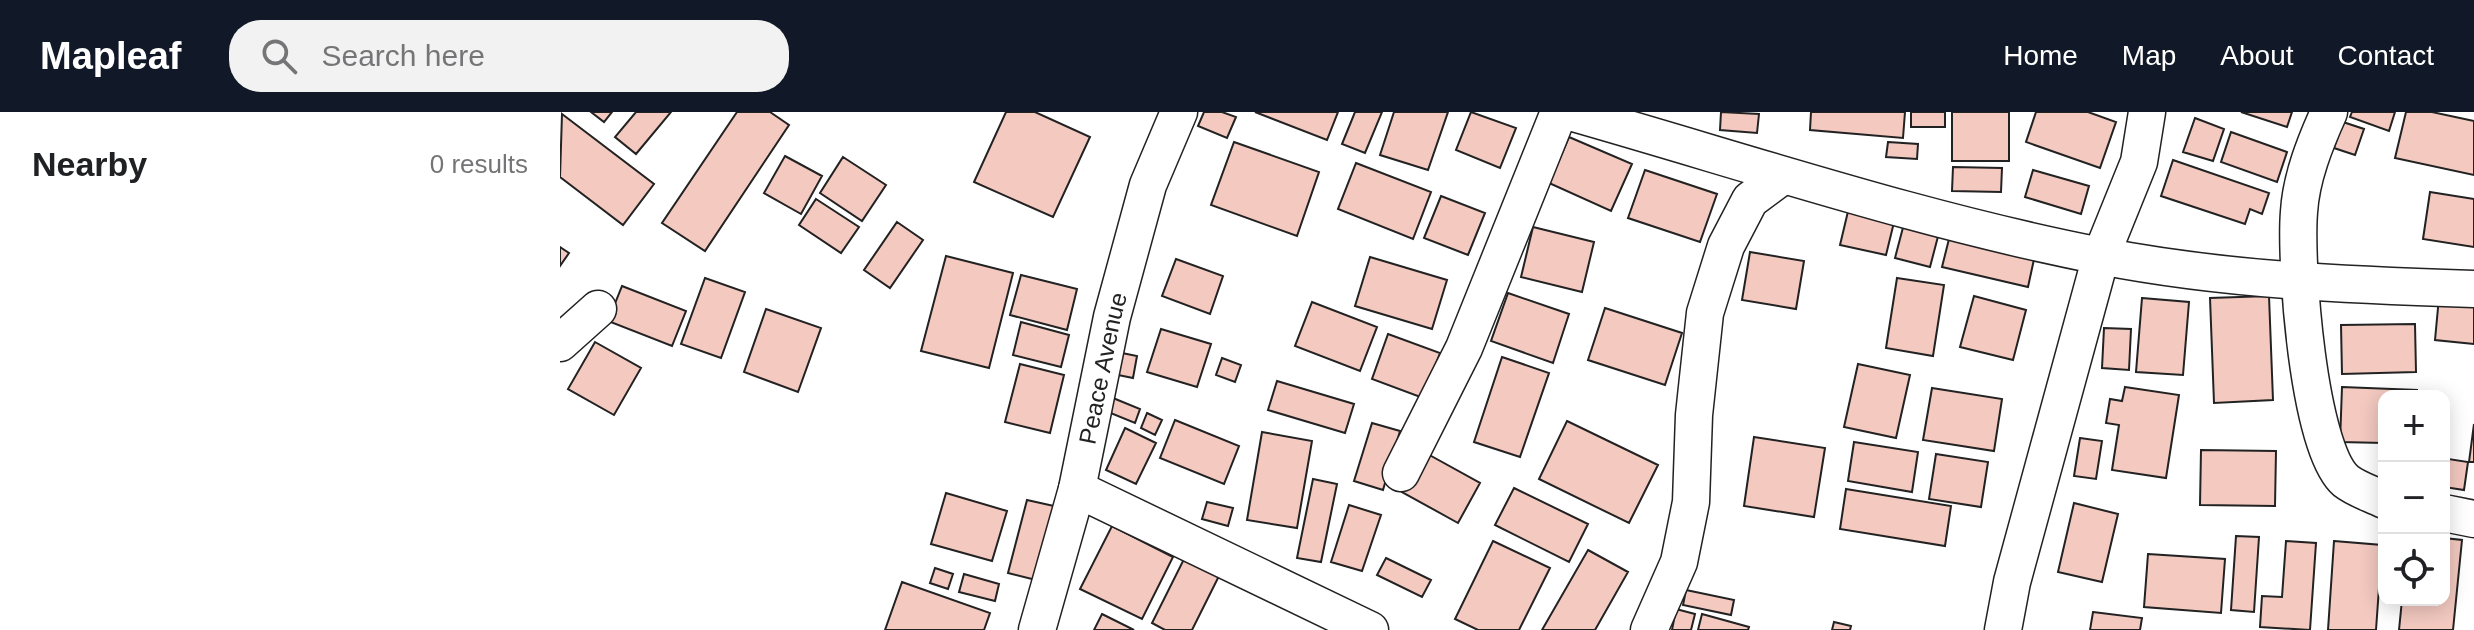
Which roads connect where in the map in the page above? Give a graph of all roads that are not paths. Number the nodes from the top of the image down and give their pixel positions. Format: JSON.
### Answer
{"nodes":[{"id":1,"x":1179,"y":112,"type":"edge"},
{"id":2,"x":1559,"y":112,"type":"edge"},
{"id":3,"x":1570,"y":112,"type":"edge"},
{"id":4,"x":2147,"y":112,"type":"edge"},
{"id":5,"x":2329,"y":112,"type":"edge"},
{"id":6,"x":1781,"y":177,"type":"junction"},
{"id":7,"x":2101,"y":256,"type":"junction"},
{"id":8,"x":2298,"y":283,"type":"junction"},
{"id":9,"x":2474,"y":289,"type":"edge"},
{"id":10,"x":598,"y":309,"type":"dead end"},
{"id":11,"x":560,"y":343,"type":"edge"},
{"id":12,"x":1401,"y":473,"type":"dead end"},
{"id":13,"x":1077,"y":489,"type":"junction"},
{"id":14,"x":2378,"y":497,"type":"edge"},
{"id":15,"x":2450,"y":514,"type":"edge"},
{"id":16,"x":2474,"y":519,"type":"edge"},
{"id":17,"x":1037,"y":630,"type":"edge"},
{"id":18,"x":1370,"y":630,"type":"edge"},
{"id":19,"x":1649,"y":630,"type":"edge"},
{"id":20,"x":2003,"y":630,"type":"edge"}],
"edges":[{"from":1,"to":13,"type":"street","name":"Peace Avenue"},
{"from":2,"to":12,"type":"street"},
{"from":3,"to":6,"type":"street"},
{"from":4,"to":7,"type":"street"},
{"from":5,"to":8,"type":"street"},
{"from":6,"to":7,"type":"street"},
{"from":6,"to":19,"type":"street"},
{"from":7,"to":8,"type":"street"},
{"from":7,"to":20,"type":"street"},
{"from":8,"to":9,"type":"street"},
{"from":8,"to":14,"type":"street"},
{"from":10,"to":11,"type":"street"},
{"from":13,"to":17,"type":"street","name":"Peace Avenue"},
{"from":13,"to":18,"type":"street"},
{"from":15,"to":16,"type":"street"}]}
